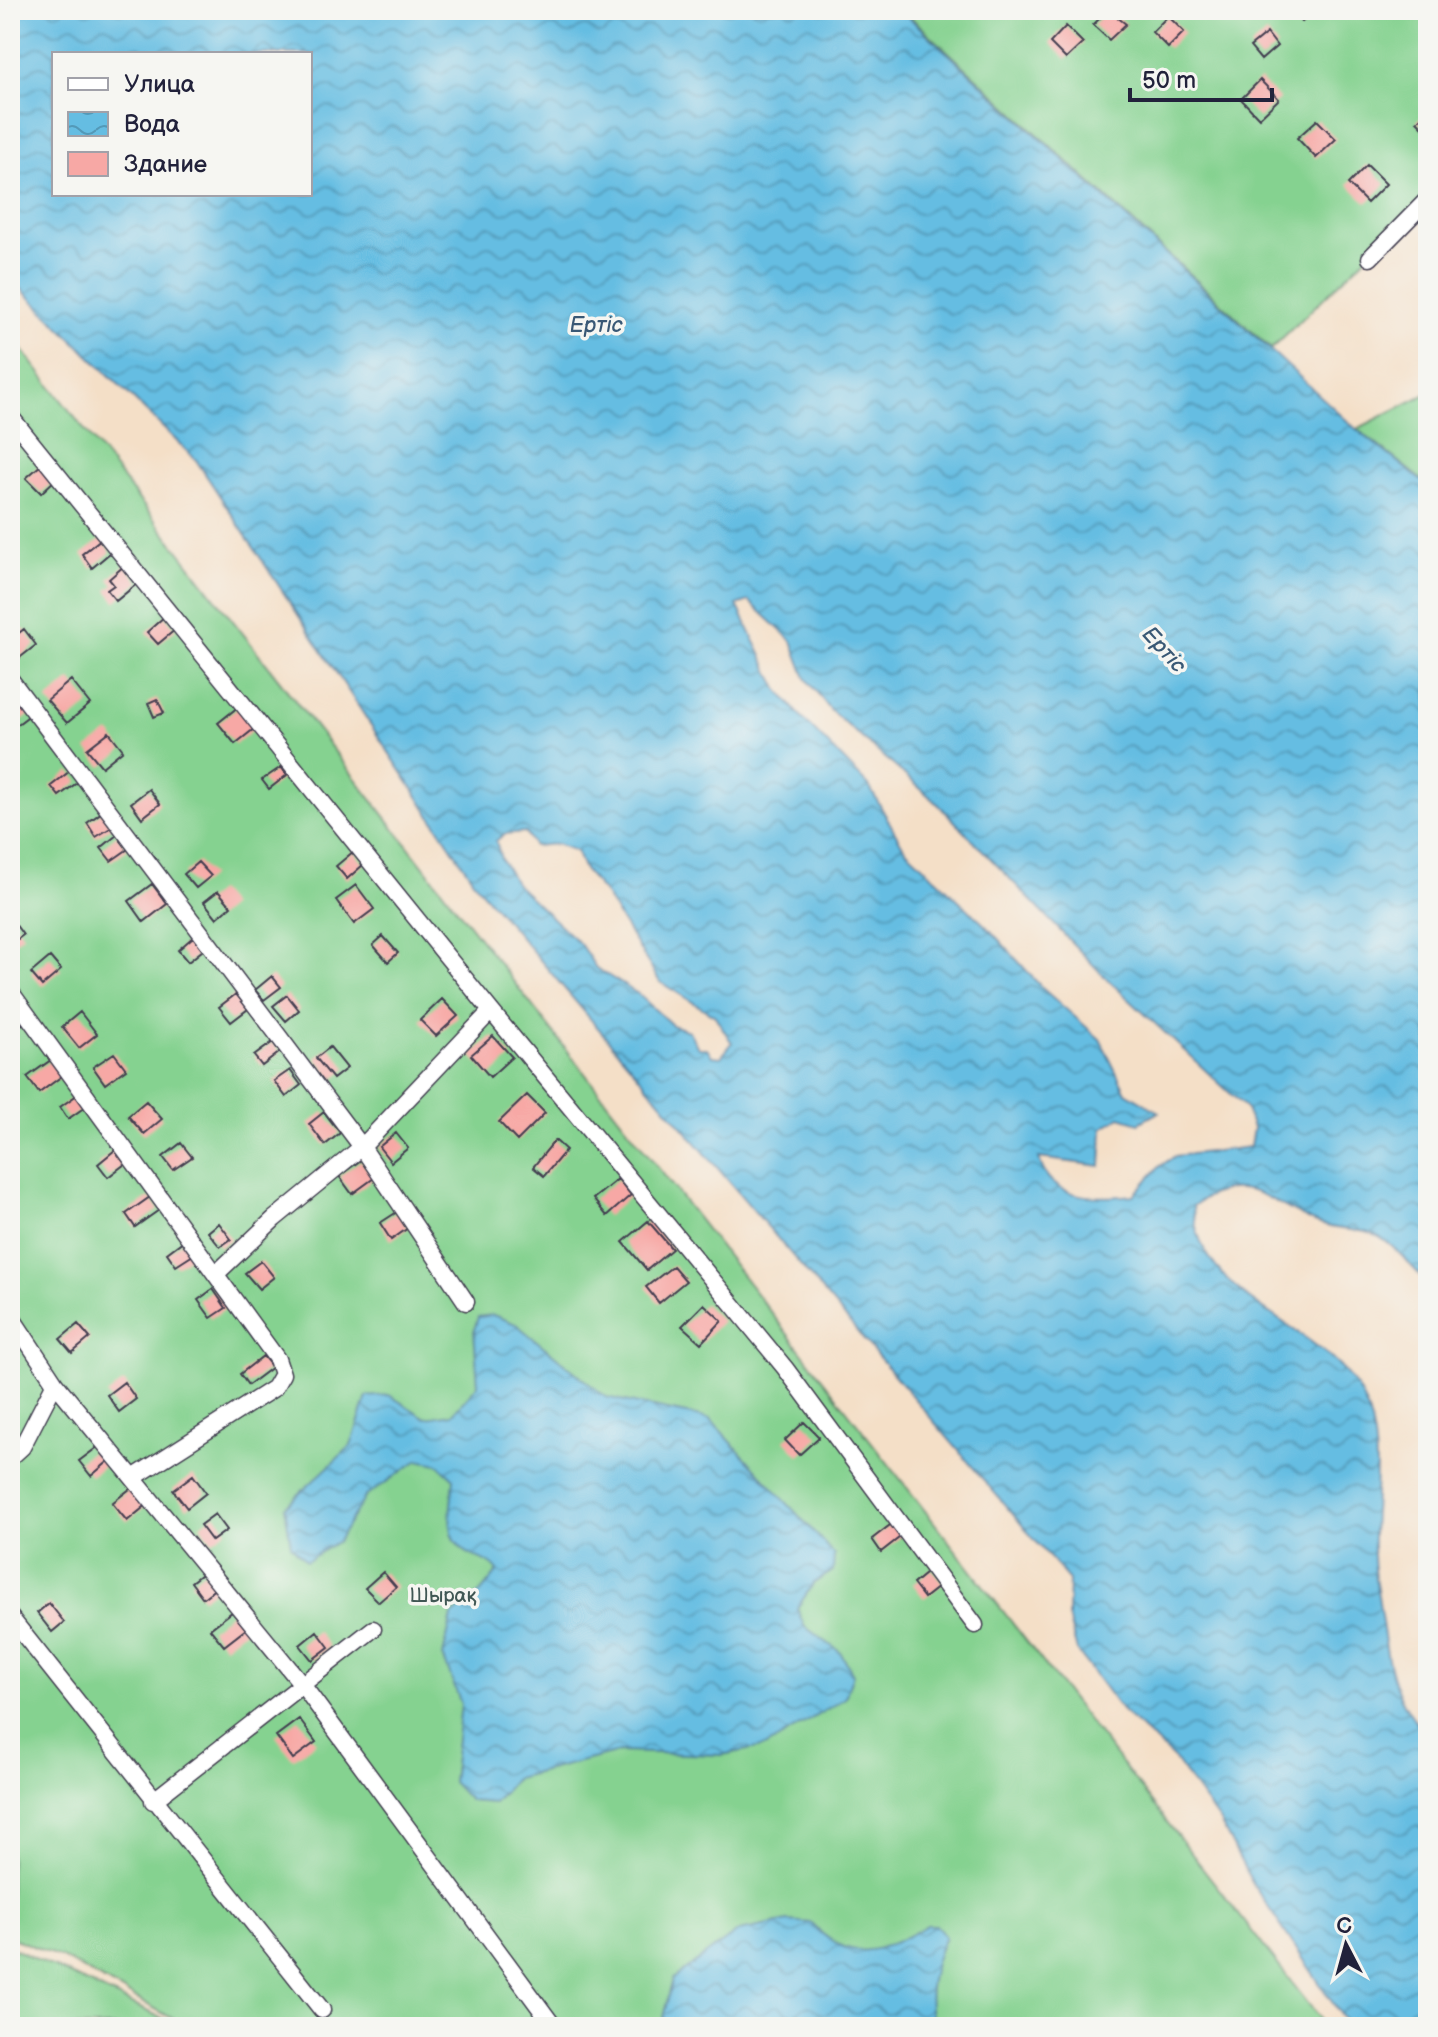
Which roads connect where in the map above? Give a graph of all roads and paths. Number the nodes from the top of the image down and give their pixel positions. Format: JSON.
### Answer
{"nodes":[{"id":1,"x":1428,"y":199,"type":"edge"},
{"id":2,"x":1370,"y":258,"type":"dead end"},
{"id":3,"x":10,"y":416,"type":"edge"},
{"id":4,"x":10,"y":679,"type":"edge"},
{"id":5,"x":10,"y":991,"type":"edge"},
{"id":6,"x":491,"y":1011,"type":"junction"},
{"id":7,"x":362,"y":1147,"type":"junction"},
{"id":8,"x":217,"y":1273,"type":"junction"},
{"id":9,"x":466,"y":1302,"type":"dead end"},
{"id":10,"x":10,"y":1315,"type":"edge"},
{"id":11,"x":55,"y":1383,"type":"junction"},
{"id":12,"x":10,"y":1458,"type":"edge"},
{"id":13,"x":133,"y":1478,"type":"junction"},
{"id":14,"x":10,"y":1617,"type":"edge"},
{"id":15,"x":975,"y":1625,"type":"dead end"},
{"id":16,"x":373,"y":1629,"type":"dead end"},
{"id":17,"x":301,"y":1683,"type":"junction"},
{"id":18,"x":153,"y":1801,"type":"junction"},
{"id":19,"x":322,"y":2010,"type":"dead end"},
{"id":20,"x":554,"y":2027,"type":"edge"}],
"edges":[{"from":1,"to":2,"type":"street"},
{"from":3,"to":6,"type":"street"},
{"from":4,"to":7,"type":"street"},
{"from":5,"to":8,"type":"street"},
{"from":6,"to":7,"type":"street"},
{"from":6,"to":15,"type":"street"},
{"from":7,"to":8,"type":"street"},
{"from":7,"to":9,"type":"street"},
{"from":8,"to":13,"type":"street"},
{"from":10,"to":11,"type":"street"},
{"from":11,"to":12,"type":"street"},
{"from":11,"to":13,"type":"street"},
{"from":13,"to":17,"type":"street"},
{"from":14,"to":18,"type":"street"},
{"from":16,"to":17,"type":"street"},
{"from":17,"to":18,"type":"street"},
{"from":17,"to":20,"type":"street"},
{"from":18,"to":19,"type":"street"}]}
